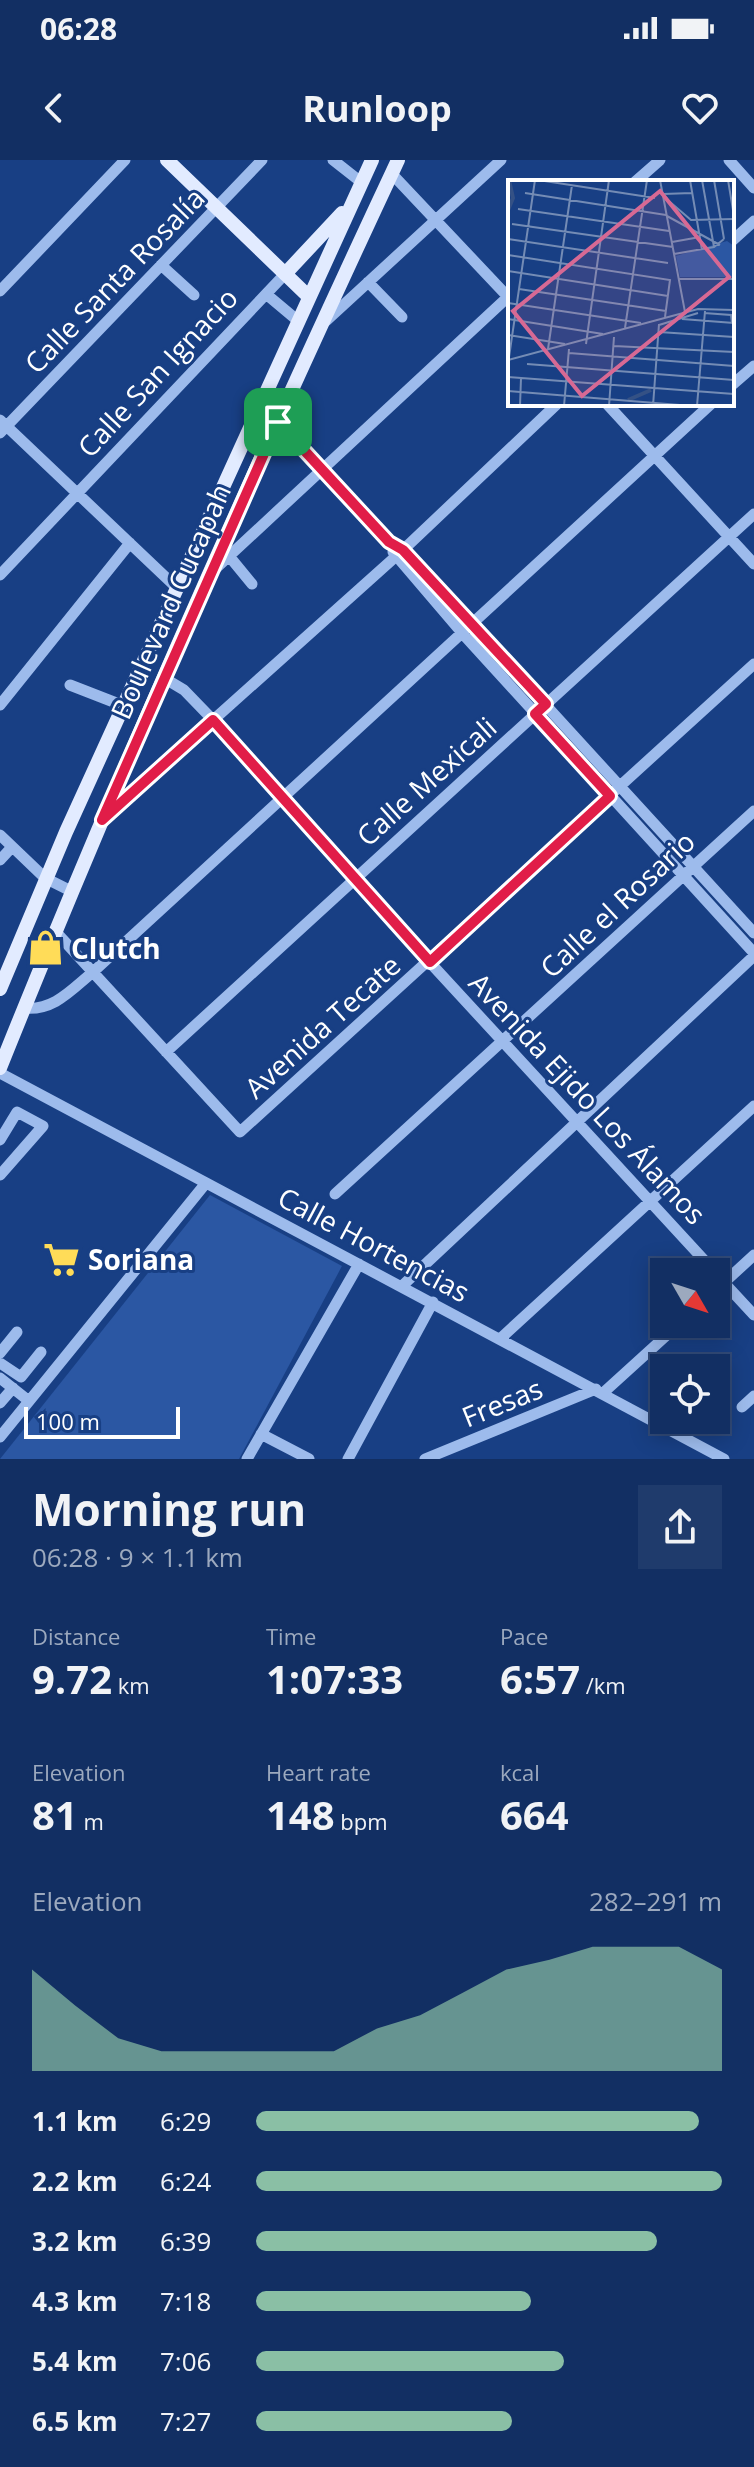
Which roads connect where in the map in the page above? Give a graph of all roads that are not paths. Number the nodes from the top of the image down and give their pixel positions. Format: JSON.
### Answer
{"nodes":[{"id":1,"x":125,"y":160,"type":"edge"},
{"id":2,"x":167,"y":160,"type":"edge"},
{"id":3,"x":262,"y":160,"type":"edge"},
{"id":4,"x":333,"y":160,"type":"edge"},
{"id":5,"x":372,"y":160,"type":"edge"},
{"id":6,"x":501,"y":160,"type":"edge"},
{"id":7,"x":660,"y":160,"type":"edge"},
{"id":8,"x":729,"y":160,"type":"edge"},
{"id":9,"x":395,"y":167,"type":"edge"},
{"id":10,"x":637,"y":180,"type":"edge"},
{"id":11,"x":361,"y":182,"type":"junction"},
{"id":12,"x":754,"y":188,"type":"edge"},
{"id":13,"x":351,"y":204,"type":"junction"},
{"id":14,"x":216,"y":209,"type":"junction"},
{"id":15,"x":437,"y":220,"type":"junction"},
{"id":16,"x":754,"y":221,"type":"edge"},
{"id":17,"x":734,"y":239,"type":"edge"},
{"id":18,"x":161,"y":265,"type":"junction"},
{"id":19,"x":285,"y":274,"type":"junction"},
{"id":20,"x":368,"y":282,"type":"junction"},
{"id":21,"x":0,"y":291,"type":"edge"},
{"id":22,"x":266,"y":294,"type":"junction"},
{"id":23,"x":194,"y":295,"type":"dead end"},
{"id":24,"x":308,"y":296,"type":"junction"},
{"id":25,"x":508,"y":296,"type":"edge"},
{"id":26,"x":508,"y":298,"type":"edge"},
{"id":27,"x":402,"y":317,"type":"dead end"},
{"id":28,"x":297,"y":320,"type":"junction"},
{"id":29,"x":320,"y":327,"type":"junction"},
{"id":30,"x":754,"y":366,"type":"edge"},
{"id":31,"x":734,"y":383,"type":"edge"},
{"id":32,"x":259,"y":404,"type":"junction"},
{"id":33,"x":555,"y":406,"type":"edge"},
{"id":34,"x":609,"y":406,"type":"edge"},
{"id":35,"x":709,"y":406,"type":"edge"},
{"id":36,"x":278,"y":422,"type":"junction"},
{"id":37,"x":2,"y":426,"type":"edge"},
{"id":38,"x":654,"y":455,"type":"junction"},
{"id":39,"x":321,"y":469,"type":"junction"},
{"id":40,"x":77,"y":493,"type":"junction"},
{"id":41,"x":754,"y":514,"type":"edge"},
{"id":42,"x":729,"y":537,"type":"junction"},
{"id":43,"x":130,"y":543,"type":"junction"},
{"id":44,"x":399,"y":553,"type":"junction"},
{"id":45,"x":229,"y":556,"type":"junction"},
{"id":46,"x":754,"y":564,"type":"edge"},
{"id":47,"x":210,"y":574,"type":"junction"},
{"id":48,"x":0,"y":575,"type":"edge"},
{"id":49,"x":252,"y":584,"type":"dead end"},
{"id":50,"x":177,"y":588,"type":"junction"},
{"id":51,"x":473,"y":625,"type":"junction"},
{"id":52,"x":463,"y":634,"type":"junction"},
{"id":53,"x":754,"y":664,"type":"edge"},
{"id":54,"x":164,"y":678,"type":"junction"},
{"id":55,"x":70,"y":685,"type":"dead end"},
{"id":56,"x":546,"y":704,"type":"junction"},
{"id":57,"x":0,"y":705,"type":"edge"},
{"id":58,"x":124,"y":706,"type":"junction"},
{"id":59,"x":535,"y":714,"type":"junction"},
{"id":60,"x":213,"y":720,"type":"junction"},
{"id":61,"x":621,"y":786,"type":"junction"},
{"id":62,"x":610,"y":796,"type":"junction"},
{"id":63,"x":283,"y":800,"type":"junction"},
{"id":64,"x":754,"y":811,"type":"edge"},
{"id":65,"x":102,"y":820,"type":"junction"},
{"id":66,"x":66,"y":832,"type":"junction"},
{"id":67,"x":0,"y":835,"type":"edge"},
{"id":68,"x":91,"y":844,"type":"junction"},
{"id":69,"x":12,"y":847,"type":"junction"},
{"id":70,"x":0,"y":860,"type":"edge"},
{"id":71,"x":693,"y":866,"type":"junction"},
{"id":72,"x":683,"y":875,"type":"junction"},
{"id":73,"x":45,"y":878,"type":"junction"},
{"id":74,"x":354,"y":880,"type":"junction"},
{"id":75,"x":71,"y":891,"type":"junction"},
{"id":76,"x":55,"y":931,"type":"junction"},
{"id":77,"x":754,"y":933,"type":"edge"},
{"id":78,"x":754,"y":954,"type":"edge"},
{"id":79,"x":430,"y":962,"type":"junction"},
{"id":80,"x":93,"y":972,"type":"junction"},
{"id":81,"x":0,"y":989,"type":"edge"},
{"id":82,"x":24,"y":1008,"type":"junction"},
{"id":83,"x":504,"y":1042,"type":"junction"},
{"id":84,"x":166,"y":1052,"type":"junction"},
{"id":85,"x":0,"y":1070,"type":"edge"},
{"id":86,"x":754,"y":1106,"type":"edge"},
{"id":87,"x":578,"y":1122,"type":"junction"},
{"id":88,"x":2,"y":1132,"type":"edge"},
{"id":89,"x":0,"y":1175,"type":"edge"},
{"id":90,"x":206,"y":1183,"type":"junction"},
{"id":91,"x":335,"y":1194,"type":"dead end"},
{"id":92,"x":651,"y":1202,"type":"junction"},
{"id":93,"x":754,"y":1255,"type":"edge"},
{"id":94,"x":699,"y":1258,"type":"edge"},
{"id":95,"x":359,"y":1264,"type":"junction"},
{"id":96,"x":730,"y":1272,"type":"edge"},
{"id":97,"x":402,"y":1286,"type":"junction"},
{"id":98,"x":730,"y":1292,"type":"edge"},
{"id":99,"x":433,"y":1302,"type":"junction"},
{"id":100,"x":754,"y":1315,"type":"edge"},
{"id":101,"x":17,"y":1332,"type":"dead end"},
{"id":102,"x":501,"y":1338,"type":"junction"},
{"id":103,"x":662,"y":1338,"type":"edge"},
{"id":104,"x":41,"y":1352,"type":"dead end"},
{"id":105,"x":0,"y":1353,"type":"edge"},
{"id":106,"x":0,"y":1363,"type":"edge"},
{"id":107,"x":0,"y":1378,"type":"edge"},
{"id":108,"x":13,"y":1388,"type":"junction"},
{"id":109,"x":600,"y":1391,"type":"junction"},
{"id":110,"x":754,"y":1396,"type":"edge"},
{"id":111,"x":29,"y":1401,"type":"junction"},
{"id":112,"x":0,"y":1403,"type":"edge"},
{"id":113,"x":742,"y":1407,"type":"dead end"},
{"id":114,"x":261,"y":1434,"type":"junction"},
{"id":115,"x":0,"y":1437,"type":"edge"},
{"id":116,"x":718,"y":1458,"type":"edge"},
{"id":117,"x":247,"y":1459,"type":"edge"},
{"id":118,"x":309,"y":1459,"type":"edge"},
{"id":119,"x":348,"y":1459,"type":"edge"},
{"id":120,"x":425,"y":1459,"type":"edge"}],
"edges":[{"from":1,"to":21,"type":"street"},
{"from":2,"to":14,"type":"main road"},
{"from":3,"to":14,"type":"street","name":"Calle Santa Rosalía"},
{"from":4,"to":11,"type":"street"},
{"from":5,"to":11,"type":"main road","name":"Boulevard Cucapah"},
{"from":6,"to":15,"type":"street"},
{"from":7,"to":10,"type":"street"},
{"from":8,"to":12,"type":"street"},
{"from":9,"to":15,"type":"street"},
{"from":9,"to":29,"type":"main road","name":"Boulevard Cucapah"},
{"from":11,"to":13,"type":"main road","name":"Boulevard Cucapah"},
{"from":13,"to":19,"type":"main road","name":"Calle San Ignacio"},
{"from":13,"to":24,"type":"main road","name":"Boulevard Cucapah"},
{"from":14,"to":18,"type":"street","name":"Calle Santa Rosalía"},
{"from":14,"to":19,"type":"main road"},
{"from":15,"to":20,"type":"street"},
{"from":15,"to":25,"type":"street"},
{"from":16,"to":17,"type":"street"},
{"from":18,"to":23,"type":"street"},
{"from":18,"to":37,"type":"street","name":"Calle Santa Rosalía"},
{"from":19,"to":22,"type":"street","name":"Calle San Ignacio"},
{"from":19,"to":24,"type":"main road"},
{"from":20,"to":27,"type":"street"},
{"from":20,"to":29,"type":"street"},
{"from":22,"to":28,"type":"street"},
{"from":22,"to":40,"type":"street","name":"Calle San Ignacio"},
{"from":24,"to":28,"type":"main road","name":"Boulevard Cucapah"},
{"from":26,"to":39,"type":"street"},
{"from":28,"to":32,"type":"main road","name":"Boulevard Cucapah"},
{"from":29,"to":36,"type":"main road","name":"Boulevard Cucapah"},
{"from":30,"to":31,"type":"street"},
{"from":32,"to":36,"type":"street"},
{"from":32,"to":50,"type":"main road","name":"Boulevard Cucapah"},
{"from":33,"to":44,"type":"street"},
{"from":34,"to":38,"type":"street"},
{"from":35,"to":38,"type":"street"},
{"from":36,"to":39,"type":"street"},
{"from":36,"to":47,"type":"main road","name":"Boulevard Cucapah"},
{"from":37,"to":40,"type":"street"},
{"from":38,"to":42,"type":"street"},
{"from":38,"to":51,"type":"street"},
{"from":39,"to":44,"type":"street"},
{"from":39,"to":45,"type":"street"},
{"from":40,"to":43,"type":"street"},
{"from":40,"to":48,"type":"street","name":"Calle San Ignacio"},
{"from":41,"to":42,"type":"street","name":"Calle Mexicali"},
{"from":42,"to":46,"type":"street"},
{"from":42,"to":56,"type":"street","name":"Calle Mexicali"},
{"from":43,"to":50,"type":"street"},
{"from":43,"to":57,"type":"street"},
{"from":44,"to":51,"type":"street"},
{"from":44,"to":52,"type":"street"},
{"from":44,"to":60,"type":"street"},
{"from":45,"to":47,"type":"street"},
{"from":45,"to":49,"type":"street"},
{"from":47,"to":54,"type":"main road","name":"Boulevard Cucapah"},
{"from":50,"to":58,"type":"main road","name":"Boulevard Cucapah"},
{"from":51,"to":52,"type":"street"},
{"from":51,"to":56,"type":"street"},
{"from":52,"to":59,"type":"street"},
{"from":52,"to":63,"type":"street"},
{"from":53,"to":61,"type":"street","name":"Avenida Tecate"},
{"from":54,"to":60,"type":"street","name":"Avenida Ejido Los Álamos"},
{"from":54,"to":65,"type":"main road","name":"Boulevard Cucapah"},
{"from":55,"to":58,"type":"street"},
{"from":56,"to":59,"type":"street","name":"Calle Mexicali"},
{"from":56,"to":61,"type":"street"},
{"from":58,"to":66,"type":"main road","name":"Boulevard Cucapah"},
{"from":59,"to":62,"type":"street"},
{"from":59,"to":74,"type":"street","name":"Calle Mexicali"},
{"from":60,"to":63,"type":"street","name":"Avenida Ejido Los Álamos"},
{"from":60,"to":65,"type":"street"},
{"from":61,"to":62,"type":"street","name":"Avenida Tecate"},
{"from":61,"to":71,"type":"street"},
{"from":62,"to":72,"type":"street"},
{"from":62,"to":79,"type":"street","name":"Avenida Tecate"},
{"from":63,"to":74,"type":"street","name":"Avenida Ejido Los Álamos"},
{"from":63,"to":80,"type":"street"},
{"from":64,"to":71,"type":"street","name":"Calle el Rosario"},
{"from":65,"to":68,"type":"main road","name":"Boulevard Cucapah"},
{"from":66,"to":68,"type":"main road"},
{"from":66,"to":73,"type":"main road","name":"Boulevard Cucapah"},
{"from":67,"to":69,"type":"street"},
{"from":68,"to":75,"type":"main road","name":"Boulevard Cucapah"},
{"from":69,"to":70,"type":"street"},
{"from":69,"to":73,"type":"street"},
{"from":71,"to":72,"type":"street","name":"Calle el Rosario"},
{"from":71,"to":77,"type":"street"},
{"from":72,"to":78,"type":"street"},
{"from":72,"to":83,"type":"street","name":"Calle el Rosario"},
{"from":73,"to":75,"type":"street"},
{"from":73,"to":81,"type":"main road","name":"Boulevard Cucapah"},
{"from":74,"to":79,"type":"street","name":"Avenida Ejido Los Álamos"},
{"from":74,"to":84,"type":"street","name":"Calle Mexicali"},
{"from":75,"to":76,"type":"main road","name":"Boulevard Cucapah"},
{"from":76,"to":80,"type":"street"},
{"from":76,"to":82,"type":"main road","name":"Boulevard Cucapah"},
{"from":78,"to":87,"type":"street"},
{"from":79,"to":83,"type":"street","name":"Avenida Ejido Los Álamos"},
{"from":79,"to":84,"type":"street","name":"Avenida Tecate"},
{"from":80,"to":82,"type":"street"},
{"from":80,"to":84,"type":"street"},
{"from":82,"to":85,"type":"main road","name":"Boulevard Cucapah"},
{"from":83,"to":87,"type":"street","name":"Avenida Ejido Los Álamos"},
{"from":83,"to":91,"type":"street","name":"Calle el Rosario"},
{"from":85,"to":90,"type":"street","name":"Calle Hortencias"},
{"from":86,"to":92,"type":"street"},
{"from":87,"to":92,"type":"street","name":"Avenida Ejido Los Álamos"},
{"from":87,"to":97,"type":"street"},
{"from":88,"to":89,"type":"street"},
{"from":90,"to":95,"type":"street","name":"Calle Hortencias"},
{"from":90,"to":111,"type":"street"},
{"from":92,"to":94,"type":"street","name":"Avenida Ejido Los Álamos"},
{"from":92,"to":102,"type":"street"},
{"from":93,"to":96,"type":"street"},
{"from":95,"to":97,"type":"street","name":"Calle Hortencias"},
{"from":95,"to":114,"type":"street"},
{"from":97,"to":99,"type":"street","name":"Calle Hortencias"},
{"from":98,"to":100,"type":"street","name":"Avenida Ejido Los Álamos"},
{"from":99,"to":102,"type":"street","name":"Calle Hortencias"},
{"from":99,"to":119,"type":"street"},
{"from":101,"to":105,"type":"street"},
{"from":102,"to":109,"type":"street","name":"Calle Hortencias"},
{"from":103,"to":109,"type":"street","name":"Fresas"},
{"from":104,"to":106,"type":"street"},
{"from":107,"to":108,"type":"street"},
{"from":108,"to":111,"type":"street"},
{"from":108,"to":112,"type":"street"},
{"from":109,"to":116,"type":"street","name":"Calle Hortencias"},
{"from":109,"to":120,"type":"street","name":"Fresas"},
{"from":110,"to":113,"type":"street"},
{"from":111,"to":115,"type":"street"},
{"from":114,"to":117,"type":"street"},
{"from":114,"to":118,"type":"street"}]}
